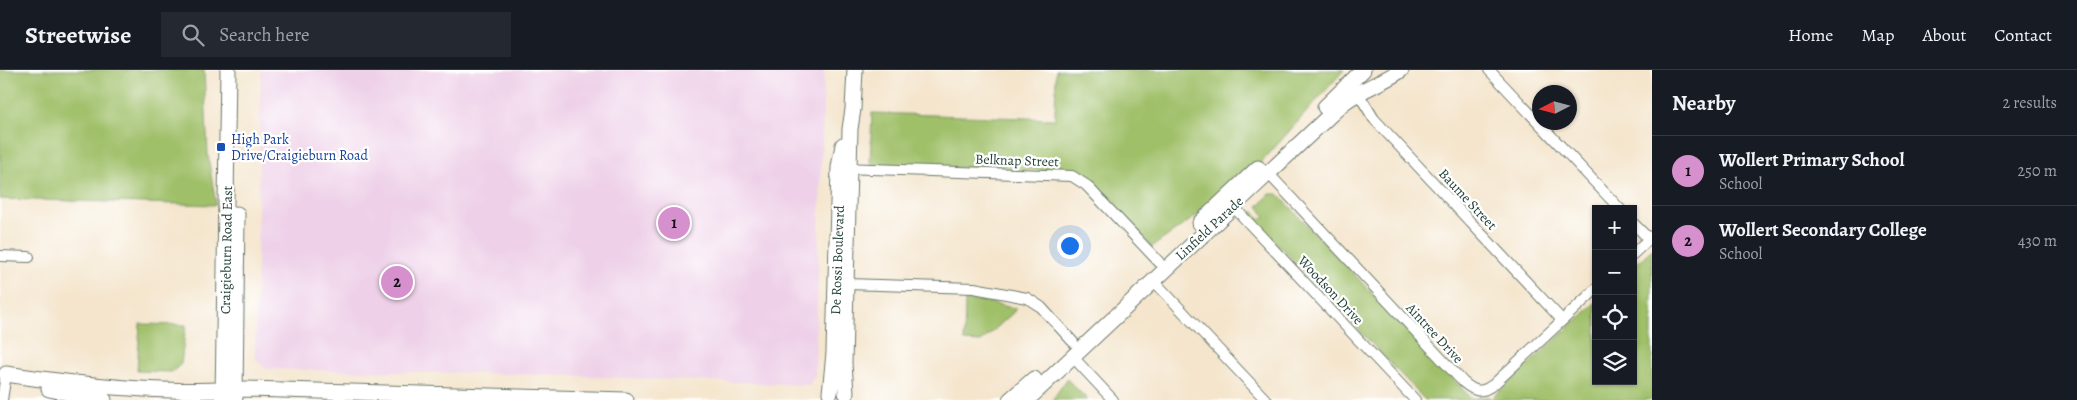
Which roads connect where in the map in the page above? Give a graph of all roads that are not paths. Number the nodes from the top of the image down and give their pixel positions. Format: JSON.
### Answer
{"nodes":[{"id":1,"x":228,"y":70,"type":"edge"},
{"id":2,"x":239,"y":70,"type":"edge"},
{"id":3,"x":854,"y":70,"type":"edge"},
{"id":4,"x":1364,"y":70,"type":"edge"},
{"id":5,"x":1401,"y":70,"type":"edge"},
{"id":6,"x":1489,"y":70,"type":"edge"},
{"id":7,"x":1358,"y":93,"type":"junction"},
{"id":8,"x":845,"y":168,"type":"junction"},
{"id":9,"x":1268,"y":173,"type":"junction"},
{"id":10,"x":1230,"y":202,"type":"junction"},
{"id":11,"x":1616,"y":205,"type":"edge"},
{"id":12,"x":1637,"y":227,"type":"edge"},
{"id":13,"x":1650,"y":238,"type":"edge"},
{"id":14,"x":1637,"y":250,"type":"edge"},
{"id":15,"x":0,"y":256,"type":"edge"},
{"id":16,"x":29,"y":257,"type":"dead end"},
{"id":17,"x":1159,"y":262,"type":"junction"},
{"id":18,"x":1153,"y":280,"type":"junction"},
{"id":19,"x":847,"y":284,"type":"junction"},
{"id":20,"x":1592,"y":293,"type":"edge"},
{"id":21,"x":1562,"y":320,"type":"junction"},
{"id":22,"x":1073,"y":349,"type":"junction"},
{"id":23,"x":3,"y":374,"type":"edge"},
{"id":24,"x":229,"y":394,"type":"edge"},
{"id":25,"x":825,"y":396,"type":"edge"},
{"id":26,"x":850,"y":397,"type":"edge"},
{"id":27,"x":579,"y":399,"type":"edge"},
{"id":28,"x":2,"y":400,"type":"edge"},
{"id":29,"x":104,"y":400,"type":"edge"},
{"id":30,"x":626,"y":400,"type":"edge"},
{"id":31,"x":1010,"y":400,"type":"edge"},
{"id":32,"x":1027,"y":400,"type":"edge"},
{"id":33,"x":1113,"y":400,"type":"edge"},
{"id":34,"x":1266,"y":400,"type":"edge"},
{"id":35,"x":1415,"y":400,"type":"edge"}],
"edges":[{"from":1,"to":24,"type":"street","name":"Craigieburn Road East"},
{"from":2,"to":24,"type":"street","name":"Craigieburn Road East"},
{"from":3,"to":8,"type":"street","name":"De Rossi Boulevard"},
{"from":4,"to":10,"type":"street","name":"Linfield Parade"},
{"from":5,"to":7,"type":"street","name":"Linfield Parade"},
{"from":6,"to":11,"type":"street"},
{"from":7,"to":9,"type":"street","name":"Linfield Parade"},
{"from":7,"to":21,"type":"street","name":"Baume Street"},
{"from":8,"to":17,"type":"street","name":"Belknap Street"},
{"from":8,"to":19,"type":"street","name":"De Rossi Boulevard"},
{"from":8,"to":25,"type":"street","name":"De Rossi Boulevard"},
{"from":9,"to":10,"type":"street","name":"Linfield Parade"},
{"from":9,"to":21,"type":"street","name":"Aintree Drive"},
{"from":10,"to":17,"type":"street","name":"Linfield Parade"},
{"from":10,"to":18,"type":"street","name":"Linfield Parade"},
{"from":10,"to":35,"type":"street","name":"Woodson Drive"},
{"from":12,"to":13,"type":"street"},
{"from":13,"to":14,"type":"street"},
{"from":15,"to":16,"type":"street"},
{"from":17,"to":22,"type":"street","name":"Linfield Parade"},
{"from":18,"to":22,"type":"street","name":"Linfield Parade"},
{"from":18,"to":34,"type":"street"},
{"from":19,"to":22,"type":"street"},
{"from":19,"to":26,"type":"street","name":"De Rossi Boulevard"},
{"from":20,"to":21,"type":"street","name":"Aintree Drive"},
{"from":22,"to":31,"type":"street","name":"Linfield Parade"},
{"from":22,"to":32,"type":"street","name":"Linfield Parade"},
{"from":22,"to":33,"type":"street"},
{"from":23,"to":24,"type":"street"},
{"from":23,"to":28,"type":"street"},
{"from":23,"to":29,"type":"street"},
{"from":24,"to":27,"type":"street"},
{"from":25,"to":26,"type":"street"},
{"from":27,"to":30,"type":"street"}]}
